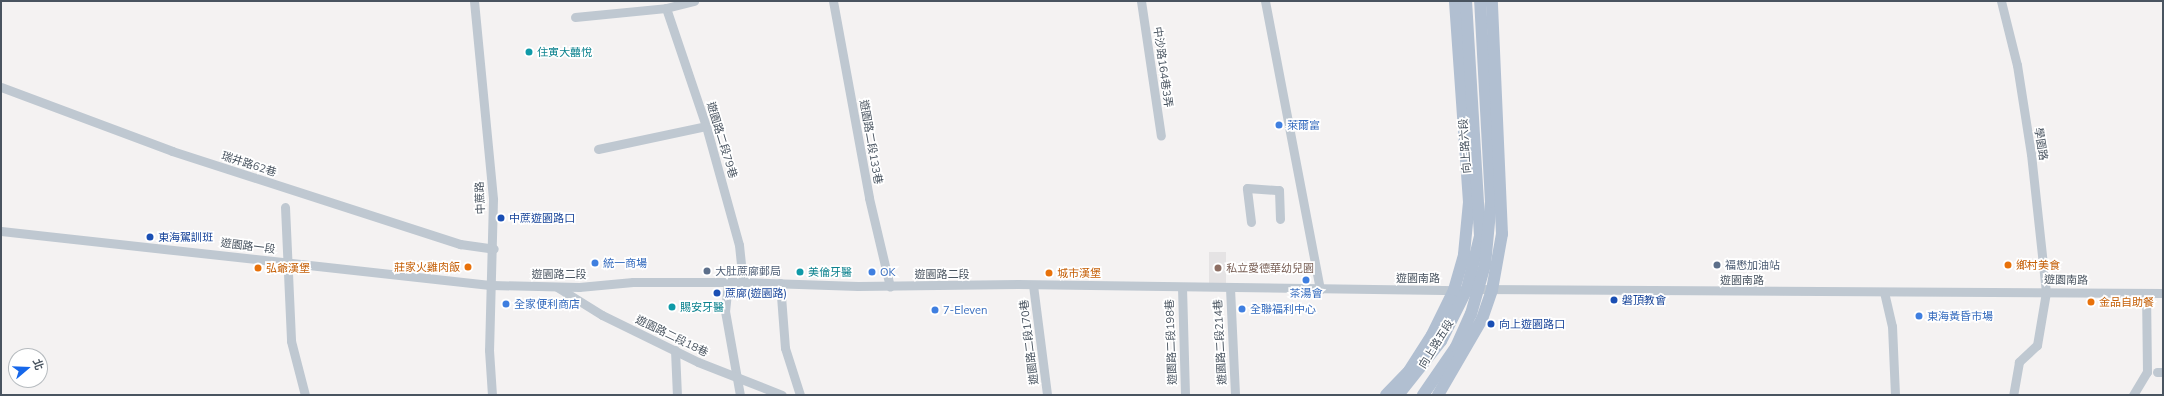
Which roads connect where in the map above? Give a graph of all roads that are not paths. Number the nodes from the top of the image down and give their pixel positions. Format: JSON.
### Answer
{"nodes":[{"id":1,"x":474,"y":1,"type":"edge"},
{"id":2,"x":694,"y":1,"type":"edge"},
{"id":3,"x":833,"y":1,"type":"edge"},
{"id":4,"x":1141,"y":1,"type":"edge"},
{"id":5,"x":1266,"y":1,"type":"edge"},
{"id":6,"x":1455,"y":1,"type":"edge"},
{"id":7,"x":1466,"y":1,"type":"edge"},
{"id":8,"x":1480,"y":1,"type":"edge"},
{"id":9,"x":1492,"y":1,"type":"edge"},
{"id":10,"x":2001,"y":1,"type":"edge"},
{"id":11,"x":666,"y":8,"type":"junction"},
{"id":12,"x":575,"y":17,"type":"dead end"},
{"id":13,"x":1,"y":87,"type":"edge"},
{"id":14,"x":706,"y":126,"type":"junction"},
{"id":15,"x":1161,"y":136,"type":"dead end"},
{"id":16,"x":598,"y":149,"type":"dead end"},
{"id":17,"x":285,"y":207,"type":"dead end"},
{"id":18,"x":1280,"y":219,"type":"dead end"},
{"id":19,"x":1251,"y":222,"type":"dead end"},
{"id":20,"x":1,"y":231,"type":"edge"},
{"id":21,"x":494,"y":249,"type":"junction"},
{"id":22,"x":288,"y":263,"type":"junction"},
{"id":23,"x":743,"y":282,"type":"junction"},
{"id":24,"x":728,"y":283,"type":"junction"},
{"id":25,"x":780,"y":283,"type":"junction"},
{"id":26,"x":492,"y":285,"type":"junction"},
{"id":27,"x":1033,"y":285,"type":"junction"},
{"id":28,"x":557,"y":286,"type":"junction"},
{"id":29,"x":890,"y":287,"type":"junction"},
{"id":30,"x":1182,"y":287,"type":"junction"},
{"id":31,"x":1230,"y":288,"type":"junction"},
{"id":32,"x":1473,"y":289,"type":"junction"},
{"id":33,"x":1320,"y":290,"type":"junction"},
{"id":34,"x":1454,"y":290,"type":"junction"},
{"id":35,"x":1492,"y":290,"type":"junction"},
{"id":36,"x":1884,"y":292,"type":"junction"},
{"id":37,"x":2046,"y":292,"type":"junction"},
{"id":38,"x":2146,"y":293,"type":"junction"},
{"id":39,"x":2163,"y":293,"type":"edge"},
{"id":40,"x":675,"y":350,"type":"junction"},
{"id":41,"x":738,"y":381,"type":"junction"},
{"id":42,"x":305,"y":395,"type":"edge"},
{"id":43,"x":492,"y":395,"type":"edge"},
{"id":44,"x":677,"y":395,"type":"edge"},
{"id":45,"x":740,"y":395,"type":"edge"},
{"id":46,"x":782,"y":395,"type":"edge"},
{"id":47,"x":800,"y":395,"type":"edge"},
{"id":48,"x":1047,"y":395,"type":"edge"},
{"id":49,"x":1185,"y":395,"type":"edge"},
{"id":50,"x":1235,"y":395,"type":"edge"},
{"id":51,"x":1386,"y":395,"type":"edge"},
{"id":52,"x":1398,"y":395,"type":"edge"},
{"id":53,"x":1422,"y":395,"type":"edge"},
{"id":54,"x":1438,"y":395,"type":"edge"},
{"id":55,"x":1895,"y":395,"type":"edge"},
{"id":56,"x":2012,"y":395,"type":"edge"},
{"id":57,"x":2133,"y":395,"type":"edge"}],
"edges":[{"from":1,"to":21,"type":"street","name":"中蔗路"},
{"from":2,"to":11,"type":"street"},
{"from":3,"to":29,"type":"street","name":"遊園路二段133巷"},
{"from":4,"to":15,"type":"street","name":"中沙路164巷3弄"},
{"from":5,"to":33,"type":"street"},
{"from":6,"to":34,"type":"main road","name":"向上路六段"},
{"from":7,"to":32,"type":"main road","name":"向上路六段"},
{"from":8,"to":32,"type":"main road","name":"向上路六段"},
{"from":9,"to":35,"type":"main road"},
{"from":10,"to":37,"type":"street","name":"學園路"},
{"from":11,"to":12,"type":"street"},
{"from":11,"to":14,"type":"street","name":"遊園路二段79巷"},
{"from":13,"to":21,"type":"street","name":"瑞井路62巷"},
{"from":14,"to":16,"type":"street"},
{"from":14,"to":23,"type":"street","name":"遊園路二段79巷"},
{"from":17,"to":22,"type":"street"},
{"from":18,"to":19,"type":"street"},
{"from":20,"to":22,"type":"street","name":"遊園路一段"},
{"from":21,"to":26,"type":"street","name":"中蔗路"},
{"from":22,"to":26,"type":"street","name":"遊園路一段"},
{"from":22,"to":42,"type":"street"},
{"from":23,"to":24,"type":"street","name":"遊園路二段"},
{"from":23,"to":25,"type":"street","name":"遊園路二段"},
{"from":24,"to":28,"type":"street","name":"遊園路二段"},
{"from":24,"to":41,"type":"street"},
{"from":25,"to":29,"type":"street","name":"遊園路二段"},
{"from":25,"to":47,"type":"street"},
{"from":26,"to":28,"type":"street","name":"遊園路二段"},
{"from":26,"to":43,"type":"street","name":"中蔗路"},
{"from":27,"to":29,"type":"street","name":"遊園路二段"},
{"from":27,"to":30,"type":"street","name":"遊園路二段"},
{"from":27,"to":48,"type":"street","name":"遊園路二段170巷"},
{"from":28,"to":40,"type":"street","name":"遊園路二段18巷"},
{"from":30,"to":31,"type":"street","name":"遊園路二段"},
{"from":30,"to":49,"type":"street","name":"遊園路二段198巷"},
{"from":31,"to":33,"type":"street","name":"遊園路二段"},
{"from":31,"to":50,"type":"street","name":"遊園路二段214巷"},
{"from":32,"to":34,"type":"street","name":"遊園南路"},
{"from":32,"to":35,"type":"street","name":"遊園南路"},
{"from":32,"to":52,"type":"main road","name":"向上路五段"},
{"from":32,"to":53,"type":"main road","name":"向上路五段"},
{"from":33,"to":34,"type":"street","name":"遊園南路"},
{"from":34,"to":51,"type":"main road","name":"向上路五段"},
{"from":35,"to":36,"type":"street","name":"遊園南路"},
{"from":35,"to":54,"type":"main road"},
{"from":36,"to":37,"type":"street","name":"遊園南路"},
{"from":36,"to":55,"type":"street"},
{"from":37,"to":38,"type":"street","name":"遊園南路"},
{"from":37,"to":56,"type":"street","name":"學園路"},
{"from":38,"to":39,"type":"street","name":"遊園南路"},
{"from":38,"to":57,"type":"street"},
{"from":40,"to":41,"type":"street","name":"遊園路二段18巷"},
{"from":40,"to":44,"type":"street"},
{"from":41,"to":45,"type":"street"},
{"from":41,"to":46,"type":"street","name":"遊園路二段18巷"}]}
